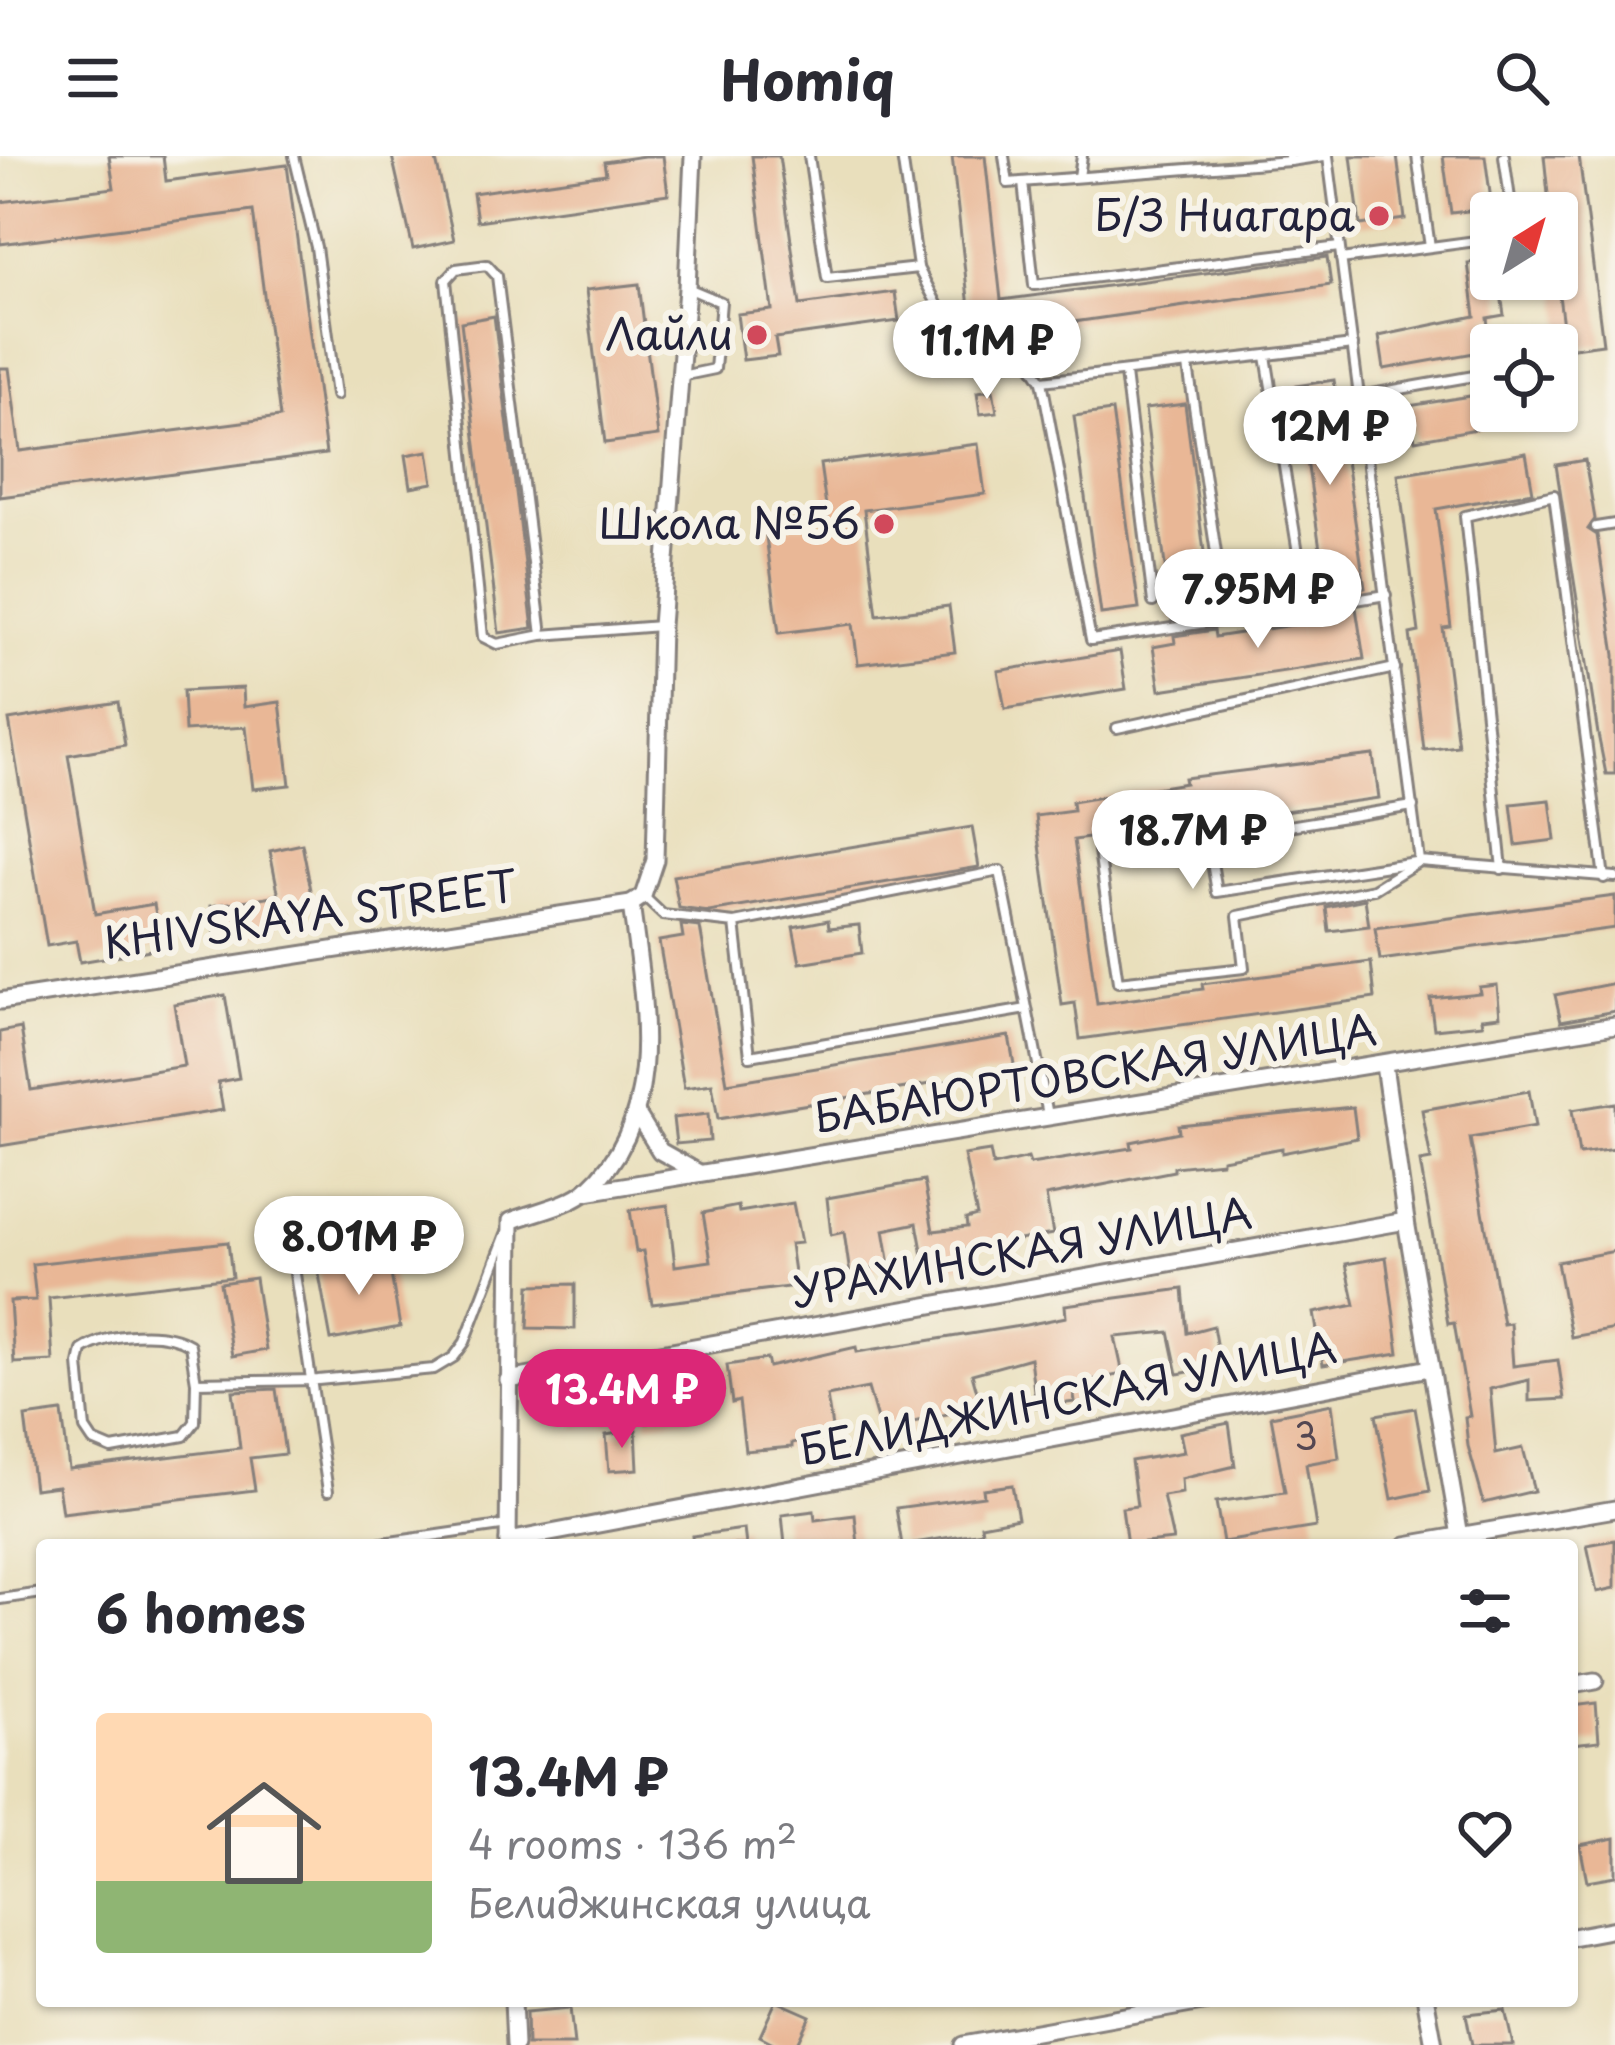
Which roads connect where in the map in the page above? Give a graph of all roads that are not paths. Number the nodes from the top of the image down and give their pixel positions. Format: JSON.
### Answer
{"nodes":[{"id":1,"x":294,"y":156,"type":"edge"},
{"id":2,"x":693,"y":156,"type":"edge"},
{"id":3,"x":809,"y":156,"type":"edge"},
{"id":4,"x":902,"y":156,"type":"edge"},
{"id":5,"x":1004,"y":156,"type":"edge"},
{"id":6,"x":1082,"y":156,"type":"edge"},
{"id":7,"x":1326,"y":156,"type":"edge"},
{"id":8,"x":1417,"y":156,"type":"edge"},
{"id":9,"x":1504,"y":156,"type":"edge"},
{"id":10,"x":1289,"y":158,"type":"edge"},
{"id":11,"x":1079,"y":177,"type":"junction"},
{"id":12,"x":1023,"y":182,"type":"junction"},
{"id":13,"x":1509,"y":192,"type":"edge"},
{"id":14,"x":1470,"y":242,"type":"edge"},
{"id":15,"x":1339,"y":247,"type":"junction"},
{"id":16,"x":1430,"y":247,"type":"junction"},
{"id":17,"x":1341,"y":260,"type":"junction"},
{"id":18,"x":918,"y":268,"type":"junction"},
{"id":19,"x":687,"y":288,"type":"junction"},
{"id":20,"x":1353,"y":346,"type":"junction"},
{"id":21,"x":1266,"y":356,"type":"junction"},
{"id":22,"x":1188,"y":366,"type":"junction"},
{"id":23,"x":1125,"y":374,"type":"junction"},
{"id":24,"x":680,"y":376,"type":"junction"},
{"id":25,"x":1470,"y":377,"type":"edge"},
{"id":26,"x":1042,"y":381,"type":"junction"},
{"id":27,"x":336,"y":395,"type":"dead end"},
{"id":28,"x":1360,"y":396,"type":"junction"},
{"id":29,"x":1615,"y":524,"type":"edge"},
{"id":30,"x":1596,"y":527,"type":"dead end"},
{"id":31,"x":1386,"y":596,"type":"junction"},
{"id":32,"x":1153,"y":602,"type":"dead end"},
{"id":33,"x":1307,"y":608,"type":"junction"},
{"id":34,"x":1226,"y":620,"type":"junction"},
{"id":35,"x":661,"y":626,"type":"junction"},
{"id":36,"x":542,"y":635,"type":"junction"},
{"id":37,"x":1395,"y":668,"type":"junction"},
{"id":38,"x":1117,"y":728,"type":"dead end"},
{"id":39,"x":1413,"y":806,"type":"junction"},
{"id":40,"x":1208,"y":839,"type":"junction"},
{"id":41,"x":1419,"y":861,"type":"junction"},
{"id":42,"x":1502,"y":868,"type":"junction"},
{"id":43,"x":1610,"y":878,"type":"edge"},
{"id":44,"x":637,"y":900,"type":"junction"},
{"id":45,"x":735,"y":923,"type":"junction"},
{"id":46,"x":0,"y":1000,"type":"edge"},
{"id":47,"x":1027,"y":1009,"type":"junction"},
{"id":48,"x":1615,"y":1025,"type":"edge"},
{"id":49,"x":1384,"y":1065,"type":"junction"},
{"id":50,"x":637,"y":1114,"type":"junction"},
{"id":51,"x":1048,"y":1117,"type":"junction"},
{"id":52,"x":699,"y":1173,"type":"junction"},
{"id":53,"x":586,"y":1192,"type":"junction"},
{"id":54,"x":511,"y":1221,"type":"junction"},
{"id":55,"x":1406,"y":1221,"type":"junction"},
{"id":56,"x":295,"y":1274,"type":"dead end"},
{"id":57,"x":1430,"y":1368,"type":"junction"},
{"id":58,"x":308,"y":1378,"type":"junction"},
{"id":59,"x":508,"y":1380,"type":"junction"},
{"id":60,"x":196,"y":1382,"type":"junction"},
{"id":61,"x":328,"y":1491,"type":"dead end"},
{"id":62,"x":1615,"y":1509,"type":"edge"},
{"id":63,"x":1460,"y":1536,"type":"junction"},
{"id":64,"x":508,"y":1537,"type":"edge"},
{"id":65,"x":473,"y":1539,"type":"edge"},
{"id":66,"x":1442,"y":1539,"type":"edge"},
{"id":67,"x":36,"y":1594,"type":"edge"},
{"id":68,"x":0,"y":1599,"type":"edge"},
{"id":69,"x":1594,"y":1681,"type":"dead end"},
{"id":70,"x":1578,"y":1683,"type":"edge"},
{"id":71,"x":1615,"y":1929,"type":"edge"},
{"id":72,"x":1578,"y":1936,"type":"edge"},
{"id":73,"x":513,"y":2007,"type":"edge"},
{"id":74,"x":1173,"y":2007,"type":"edge"},
{"id":75,"x":1427,"y":2007,"type":"edge"},
{"id":76,"x":1063,"y":2026,"type":"junction"},
{"id":77,"x":514,"y":2045,"type":"edge"},
{"id":78,"x":963,"y":2045,"type":"edge"},
{"id":79,"x":1066,"y":2045,"type":"edge"},
{"id":80,"x":1434,"y":2045,"type":"edge"}],
"edges":[{"from":1,"to":27,"type":"lane"},
{"from":2,"to":19,"type":"street"},
{"from":3,"to":18,"type":"lane"},
{"from":4,"to":18,"type":"lane"},
{"from":5,"to":12,"type":"lane"},
{"from":6,"to":11,"type":"lane"},
{"from":7,"to":10,"type":"lane"},
{"from":7,"to":15,"type":"lane"},
{"from":8,"to":16,"type":"lane"},
{"from":9,"to":13,"type":"lane"},
{"from":10,"to":11,"type":"lane"},
{"from":11,"to":12,"type":"lane"},
{"from":12,"to":15,"type":"lane"},
{"from":14,"to":16,"type":"lane"},
{"from":15,"to":17,"type":"lane"},
{"from":16,"to":17,"type":"lane"},
{"from":17,"to":20,"type":"lane"},
{"from":18,"to":26,"type":"lane"},
{"from":19,"to":24,"type":"street"},
{"from":19,"to":24,"type":"lane"},
{"from":20,"to":21,"type":"lane"},
{"from":20,"to":28,"type":"lane"},
{"from":21,"to":22,"type":"lane"},
{"from":21,"to":33,"type":"lane"},
{"from":22,"to":23,"type":"lane"},
{"from":22,"to":34,"type":"lane"},
{"from":23,"to":26,"type":"lane"},
{"from":23,"to":32,"type":"lane"},
{"from":24,"to":35,"type":"street"},
{"from":25,"to":28,"type":"lane"},
{"from":26,"to":34,"type":"lane"},
{"from":28,"to":31,"type":"lane"},
{"from":29,"to":30,"type":"lane"},
{"from":31,"to":33,"type":"lane"},
{"from":31,"to":37,"type":"lane"},
{"from":33,"to":34,"type":"lane"},
{"from":35,"to":36,"type":"lane"},
{"from":35,"to":44,"type":"street"},
{"from":36,"to":36,"type":"lane"},
{"from":37,"to":38,"type":"lane"},
{"from":37,"to":39,"type":"lane"},
{"from":39,"to":40,"type":"lane"},
{"from":39,"to":41,"type":"lane"},
{"from":40,"to":41,"type":"lane"},
{"from":40,"to":41,"type":"lane"},
{"from":41,"to":42,"type":"lane"},
{"from":42,"to":43,"type":"lane"},
{"from":42,"to":43,"type":"lane"},
{"from":44,"to":45,"type":"lane"},
{"from":44,"to":46,"type":"street","name":"KHIVSKAYA STREET"},
{"from":44,"to":50,"type":"street"},
{"from":45,"to":47,"type":"lane"},
{"from":45,"to":47,"type":"lane"},
{"from":47,"to":51,"type":"lane"},
{"from":48,"to":49,"type":"street","name":"БАБАЮРТОВСКАЯ УЛИЦА"},
{"from":49,"to":51,"type":"street","name":"БАБАЮРТОВСКАЯ УЛИЦА"},
{"from":49,"to":55,"type":"street"},
{"from":50,"to":52,"type":"street"},
{"from":50,"to":53,"type":"street"},
{"from":51,"to":52,"type":"street","name":"БАБАЮРТОВСКАЯ УЛИЦА"},
{"from":52,"to":53,"type":"street","name":"БАБАЮРТОВСКАЯ УЛИЦА"},
{"from":53,"to":54,"type":"street","name":"БАБАЮРТОВСКАЯ УЛИЦА"},
{"from":54,"to":58,"type":"lane"},
{"from":54,"to":59,"type":"street"},
{"from":55,"to":57,"type":"street"},
{"from":55,"to":59,"type":"street","name":"УРАХИНСКАЯ УЛИЦА"},
{"from":56,"to":58,"type":"lane"},
{"from":57,"to":63,"type":"street"},
{"from":57,"to":64,"type":"street","name":"БЕЛИДЖИНСКАЯ УЛИЦА"},
{"from":58,"to":60,"type":"lane"},
{"from":58,"to":61,"type":"lane"},
{"from":59,"to":64,"type":"street"},
{"from":60,"to":60,"type":"lane"},
{"from":62,"to":63,"type":"street"},
{"from":63,"to":66,"type":"street"},
{"from":64,"to":65,"type":"lane"},
{"from":67,"to":68,"type":"lane"},
{"from":69,"to":70,"type":"street"},
{"from":71,"to":72,"type":"street"},
{"from":73,"to":77,"type":"street"},
{"from":74,"to":76,"type":"street"},
{"from":75,"to":80,"type":"street"},
{"from":76,"to":78,"type":"street"},
{"from":76,"to":79,"type":"street"}]}
